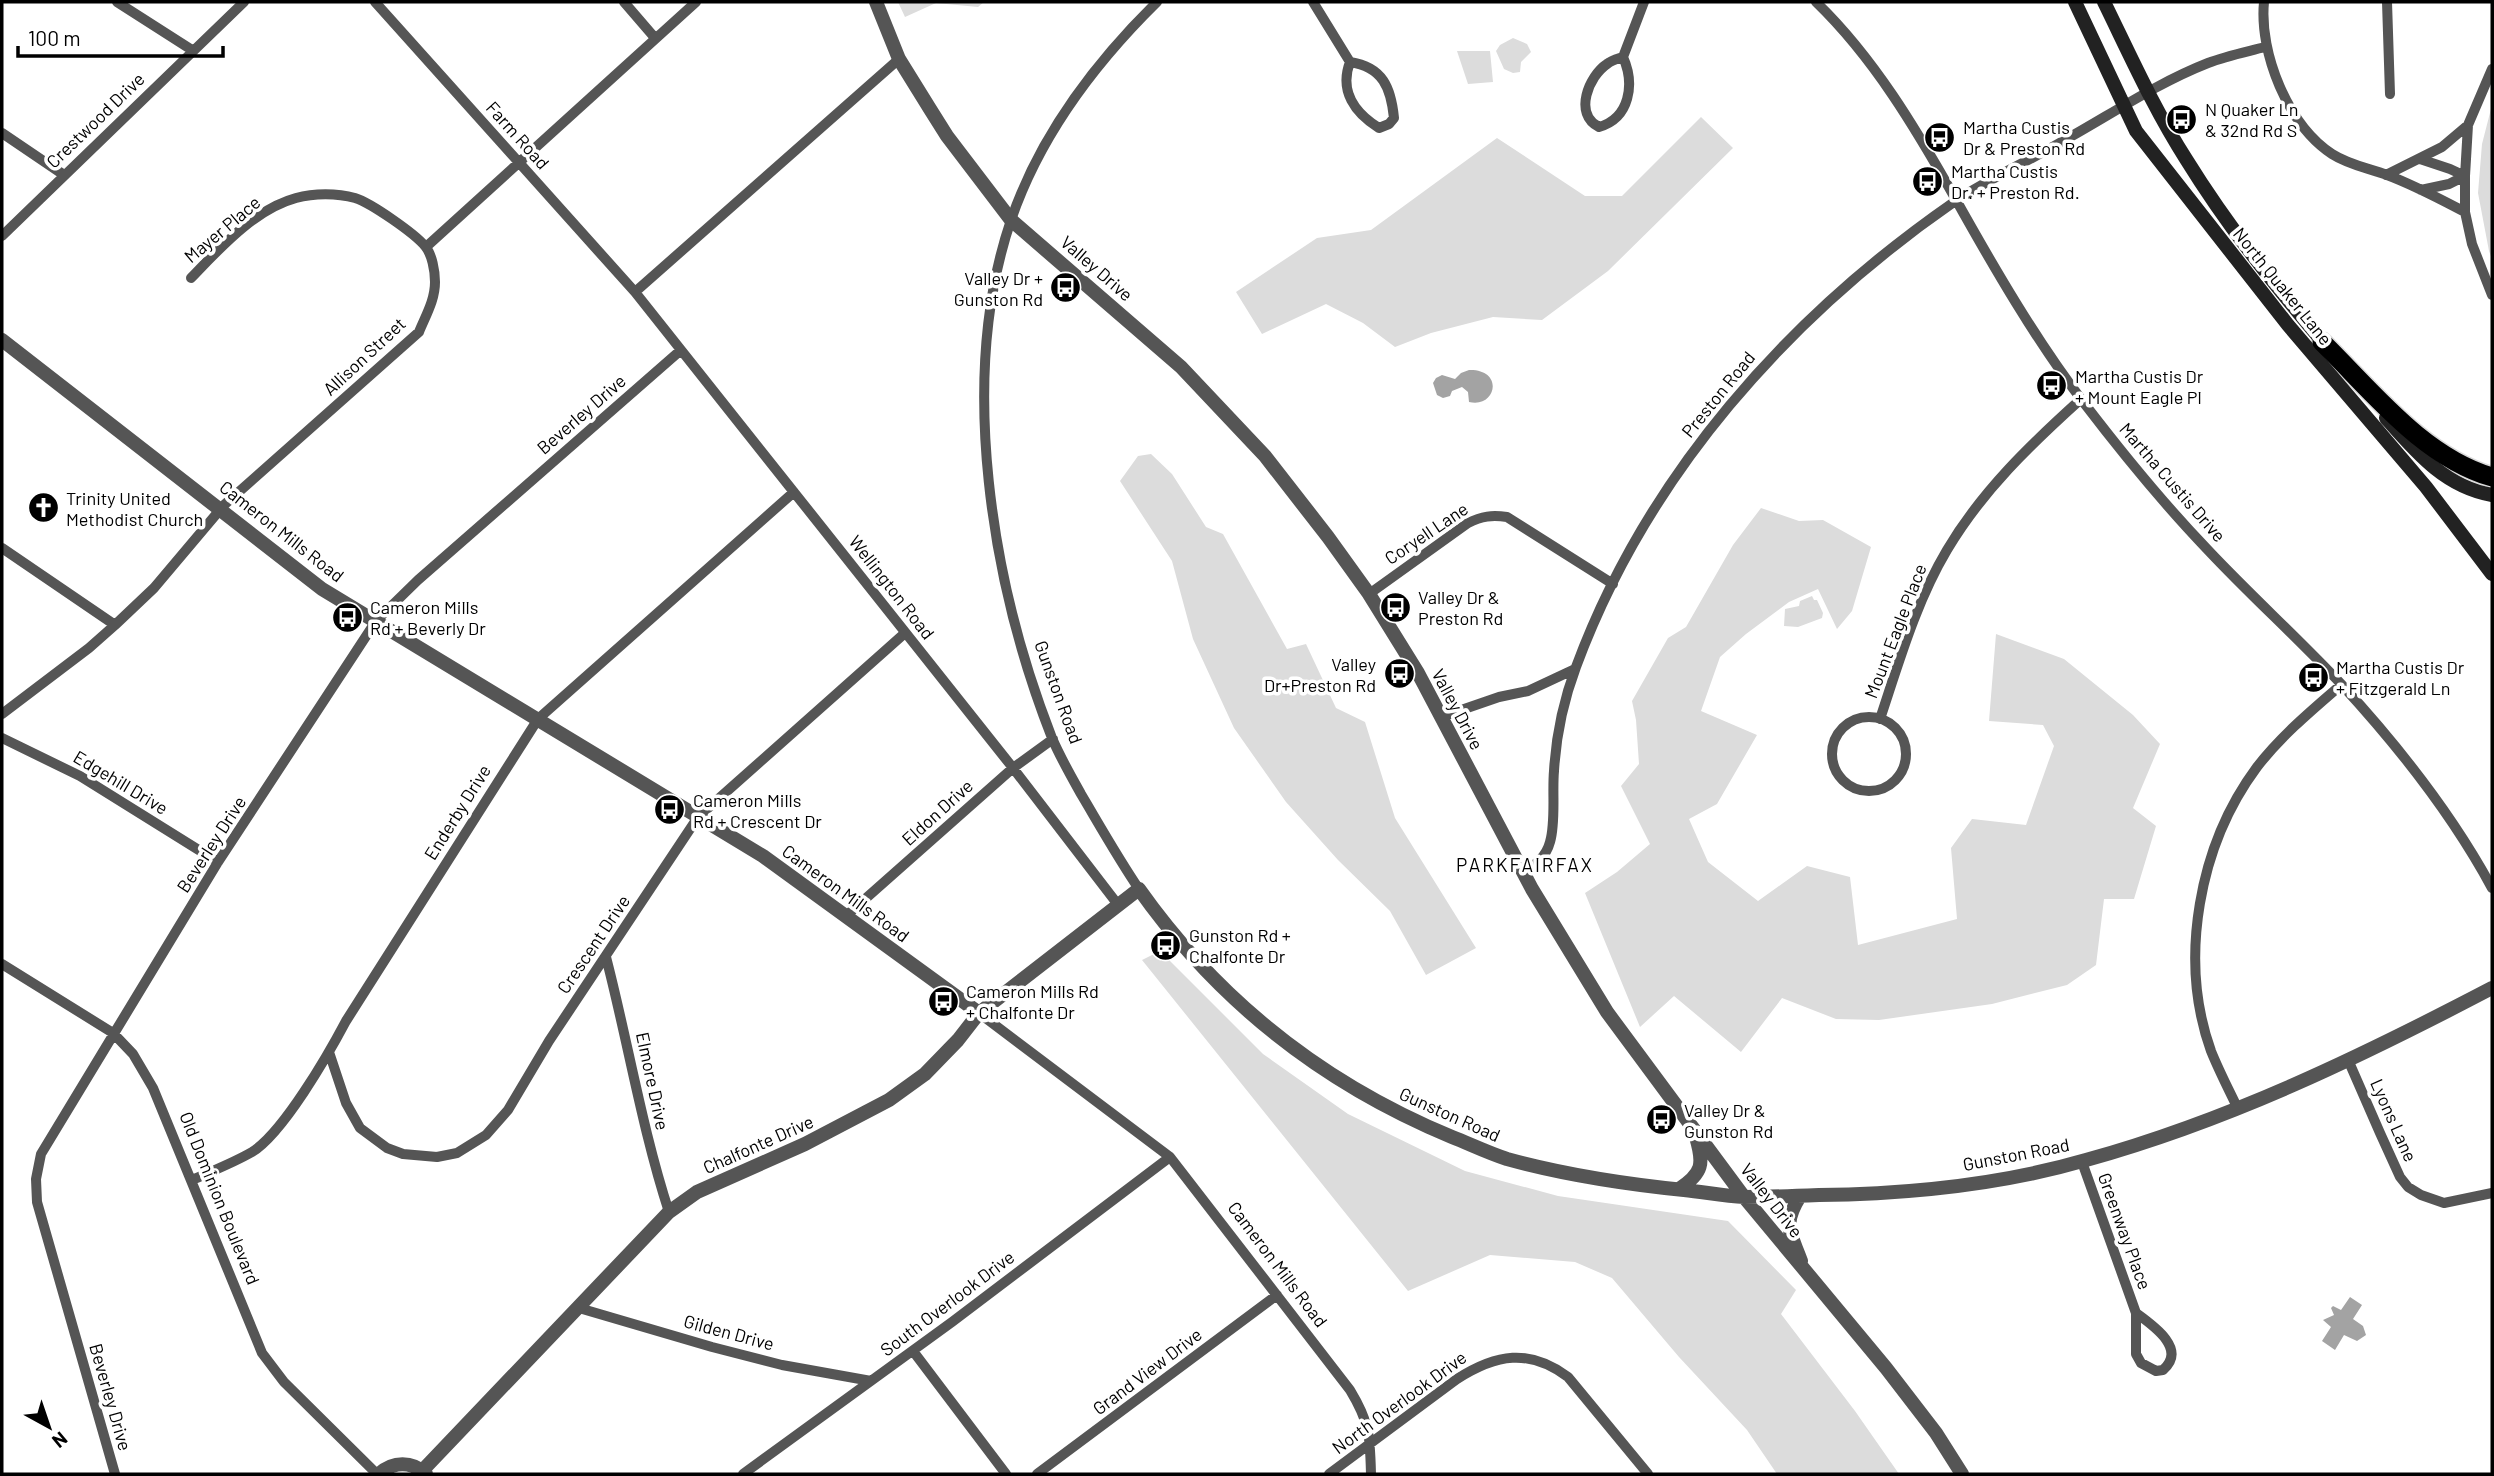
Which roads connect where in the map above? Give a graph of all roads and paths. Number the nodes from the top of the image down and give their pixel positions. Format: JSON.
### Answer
{"nodes":[{"id":1,"x":117,"y":2,"type":"edge"},
{"id":2,"x":244,"y":2,"type":"edge"},
{"id":3,"x":375,"y":2,"type":"edge"},
{"id":4,"x":624,"y":2,"type":"edge"},
{"id":5,"x":695,"y":2,"type":"edge"},
{"id":6,"x":876,"y":2,"type":"edge"},
{"id":7,"x":1157,"y":2,"type":"edge"},
{"id":8,"x":1313,"y":2,"type":"edge"},
{"id":9,"x":1644,"y":2,"type":"edge"},
{"id":10,"x":1815,"y":2,"type":"edge"},
{"id":11,"x":2075,"y":2,"type":"edge"},
{"id":12,"x":2104,"y":2,"type":"edge"},
{"id":13,"x":2264,"y":2,"type":"edge"},
{"id":14,"x":2387,"y":2,"type":"edge"},
{"id":15,"x":655,"y":38,"type":"junction"},
{"id":16,"x":2265,"y":47,"type":"junction"},
{"id":17,"x":191,"y":50,"type":"junction"},
{"id":18,"x":1623,"y":58,"type":"junction"},
{"id":19,"x":899,"y":59,"type":"junction"},
{"id":20,"x":1350,"y":62,"type":"junction"},
{"id":21,"x":2492,"y":69,"type":"edge"},
{"id":22,"x":2148,"y":93,"type":"junction"},
{"id":23,"x":2390,"y":94,"type":"dead end"},
{"id":24,"x":2124,"y":107,"type":"junction"},
{"id":25,"x":2468,"y":125,"type":"junction"},
{"id":26,"x":2,"y":133,"type":"edge"},
{"id":27,"x":2420,"y":159,"type":"junction"},
{"id":28,"x":518,"y":161,"type":"junction"},
{"id":29,"x":64,"y":175,"type":"junction"},
{"id":30,"x":2386,"y":175,"type":"junction"},
{"id":31,"x":2465,"y":176,"type":"junction"},
{"id":32,"x":2421,"y":190,"type":"junction"},
{"id":33,"x":1956,"y":201,"type":"junction"},
{"id":34,"x":2465,"y":212,"type":"junction"},
{"id":35,"x":1011,"y":220,"type":"junction"},
{"id":36,"x":2,"y":236,"type":"edge"},
{"id":37,"x":426,"y":247,"type":"junction"},
{"id":38,"x":191,"y":278,"type":"dead end"},
{"id":39,"x":635,"y":292,"type":"junction"},
{"id":40,"x":2492,"y":295,"type":"edge"},
{"id":41,"x":2,"y":340,"type":"edge"},
{"id":42,"x":2322,"y":342,"type":"junction"},
{"id":43,"x":681,"y":350,"type":"junction"},
{"id":44,"x":2081,"y":399,"type":"junction"},
{"id":45,"x":2492,"y":477,"type":"edge"},
{"id":46,"x":794,"y":492,"type":"junction"},
{"id":47,"x":2492,"y":495,"type":"edge"},
{"id":48,"x":221,"y":509,"type":"junction"},
{"id":49,"x":2,"y":548,"type":"edge"},
{"id":50,"x":2492,"y":574,"type":"edge"},
{"id":51,"x":1613,"y":584,"type":"junction"},
{"id":52,"x":1369,"y":594,"type":"junction"},
{"id":53,"x":376,"y":621,"type":"junction"},
{"id":54,"x":115,"y":625,"type":"junction"},
{"id":55,"x":905,"y":633,"type":"junction"},
{"id":56,"x":1575,"y":669,"type":"junction"},
{"id":57,"x":2341,"y":685,"type":"junction"},
{"id":58,"x":2,"y":714,"type":"edge"},
{"id":59,"x":1441,"y":717,"type":"junction"},
{"id":60,"x":538,"y":719,"type":"junction"},
{"id":61,"x":1880,"y":719,"type":"junction"},
{"id":62,"x":2,"y":738,"type":"edge"},
{"id":63,"x":1052,"y":739,"type":"junction"},
{"id":64,"x":1013,"y":768,"type":"junction"},
{"id":65,"x":698,"y":817,"type":"junction"},
{"id":66,"x":218,"y":862,"type":"junction"},
{"id":67,"x":1524,"y":872,"type":"junction"},
{"id":68,"x":2492,"y":888,"type":"edge"},
{"id":69,"x":1139,"y":889,"type":"junction"},
{"id":70,"x":1119,"y":906,"type":"junction"},
{"id":71,"x":847,"y":915,"type":"junction"},
{"id":72,"x":606,"y":957,"type":"junction"},
{"id":73,"x":2,"y":964,"type":"edge"},
{"id":74,"x":2492,"y":988,"type":"edge"},
{"id":75,"x":979,"y":1013,"type":"junction"},
{"id":76,"x":113,"y":1033,"type":"junction"},
{"id":77,"x":329,"y":1052,"type":"junction"},
{"id":78,"x":2348,"y":1062,"type":"junction"},
{"id":79,"x":2238,"y":1110,"type":"junction"},
{"id":80,"x":1693,"y":1129,"type":"junction"},
{"id":81,"x":1170,"y":1157,"type":"junction"},
{"id":82,"x":2082,"y":1162,"type":"junction"},
{"id":83,"x":192,"y":1180,"type":"junction"},
{"id":84,"x":1679,"y":1189,"type":"junction"},
{"id":85,"x":2492,"y":1193,"type":"edge"},
{"id":86,"x":1744,"y":1196,"type":"junction"},
{"id":87,"x":1800,"y":1196,"type":"junction"},
{"id":88,"x":669,"y":1212,"type":"junction"},
{"id":89,"x":1805,"y":1272,"type":"junction"},
{"id":90,"x":1277,"y":1295,"type":"junction"},
{"id":91,"x":579,"y":1308,"type":"junction"},
{"id":92,"x":2136,"y":1313,"type":"junction"},
{"id":93,"x":913,"y":1351,"type":"junction"},
{"id":94,"x":871,"y":1381,"type":"junction"},
{"id":95,"x":1370,"y":1444,"type":"junction"},
{"id":96,"x":424,"y":1473,"type":"edge"},
{"id":97,"x":115,"y":1474,"type":"edge"},
{"id":98,"x":378,"y":1474,"type":"edge"},
{"id":99,"x":743,"y":1474,"type":"edge"},
{"id":100,"x":1006,"y":1474,"type":"edge"},
{"id":101,"x":1037,"y":1474,"type":"edge"},
{"id":102,"x":1329,"y":1474,"type":"edge"},
{"id":103,"x":1371,"y":1474,"type":"edge"},
{"id":104,"x":1648,"y":1474,"type":"edge"},
{"id":105,"x":1962,"y":1474,"type":"edge"}],
"edges":[{"from":1,"to":17,"type":"street"},
{"from":2,"to":17,"type":"street","name":"Crestwood Drive"},
{"from":3,"to":28,"type":"street","name":"Farm Road"},
{"from":4,"to":15,"type":"street"},
{"from":5,"to":15,"type":"street"},
{"from":6,"to":19,"type":"street","name":"Valley Drive"},
{"from":7,"to":35,"type":"street"},
{"from":8,"to":20,"type":"street"},
{"from":9,"to":18,"type":"street"},
{"from":10,"to":33,"type":"street","name":"Martha Custis Drive"},
{"from":11,"to":24,"type":"main road","name":"North Quaker Lane"},
{"from":12,"to":22,"type":"main road","name":"North Quaker Lane"},
{"from":13,"to":16,"type":"street"},
{"from":14,"to":23,"type":"street"},
{"from":15,"to":28,"type":"street"},
{"from":16,"to":22,"type":"street","name":"Preston Road"},
{"from":16,"to":30,"type":"street"},
{"from":17,"to":29,"type":"street","name":"Crestwood Drive"},
{"from":18,"to":18,"type":"street"},
{"from":19,"to":35,"type":"street","name":"Valley Drive"},
{"from":19,"to":39,"type":"street"},
{"from":20,"to":20,"type":"street"},
{"from":21,"to":25,"type":"street"},
{"from":22,"to":24,"type":"street","name":"Preston Road"},
{"from":22,"to":42,"type":"main road","name":"North Quaker Lane"},
{"from":24,"to":33,"type":"street","name":"Preston Road"},
{"from":24,"to":50,"type":"main road","name":"North Quaker Lane"},
{"from":25,"to":27,"type":"street"},
{"from":25,"to":31,"type":"street"},
{"from":26,"to":29,"type":"street"},
{"from":27,"to":30,"type":"street"},
{"from":27,"to":31,"type":"street"},
{"from":28,"to":37,"type":"street"},
{"from":28,"to":39,"type":"street","name":"Farm Road"},
{"from":29,"to":36,"type":"street","name":"Crestwood Drive"},
{"from":30,"to":32,"type":"street"},
{"from":31,"to":32,"type":"street"},
{"from":31,"to":34,"type":"street"},
{"from":32,"to":34,"type":"street"},
{"from":33,"to":44,"type":"street","name":"Martha Custis Drive"},
{"from":33,"to":51,"type":"street","name":"Preston Road"},
{"from":34,"to":40,"type":"street"},
{"from":35,"to":52,"type":"street","name":"Valley Drive"},
{"from":35,"to":63,"type":"street","name":"Gunston Road"},
{"from":37,"to":38,"type":"street","name":"Mayer Place"},
{"from":37,"to":48,"type":"street","name":"Allison Street"},
{"from":39,"to":43,"type":"street","name":"Wellington Road"},
{"from":41,"to":48,"type":"street","name":"Cameron Mills Road"},
{"from":42,"to":45,"type":"highway"},
{"from":42,"to":47,"type":"main road","name":"North Quaker Lane"},
{"from":43,"to":46,"type":"street","name":"Wellington Road"},
{"from":43,"to":53,"type":"street","name":"Beverley Drive"},
{"from":44,"to":57,"type":"street","name":"Martha Custis Drive"},
{"from":44,"to":61,"type":"street","name":"Mount Eagle Place"},
{"from":46,"to":55,"type":"street","name":"Wellington Road"},
{"from":46,"to":60,"type":"street","name":"Enderby Drive"},
{"from":48,"to":53,"type":"street","name":"Cameron Mills Road"},
{"from":48,"to":54,"type":"street","name":"Allison Street"},
{"from":49,"to":54,"type":"street"},
{"from":51,"to":52,"type":"street","name":"Coryell Lane"},
{"from":51,"to":56,"type":"street","name":"Preston Road"},
{"from":52,"to":59,"type":"street","name":"Valley Drive"},
{"from":53,"to":60,"type":"street","name":"Cameron Mills Road"},
{"from":53,"to":66,"type":"street","name":"Beverley Drive"},
{"from":54,"to":58,"type":"street","name":"Allison Street"},
{"from":55,"to":64,"type":"street","name":"Wellington Road"},
{"from":55,"to":65,"type":"street","name":"Crescent Drive"},
{"from":56,"to":59,"type":"street"},
{"from":56,"to":67,"type":"street","name":"Preston Road"},
{"from":57,"to":68,"type":"street","name":"Martha Custis Drive"},
{"from":57,"to":79,"type":"street"},
{"from":59,"to":67,"type":"street","name":"Valley Drive"},
{"from":60,"to":65,"type":"street","name":"Cameron Mills Road"},
{"from":60,"to":77,"type":"street","name":"Enderby Drive"},
{"from":61,"to":61,"type":"street","name":"Mount Eagle Place"},
{"from":62,"to":66,"type":"street","name":"Edgehill Drive"},
{"from":63,"to":64,"type":"street","name":"Eldon Drive"},
{"from":63,"to":69,"type":"street","name":"Gunston Road"},
{"from":64,"to":70,"type":"street","name":"Wellington Road"},
{"from":64,"to":71,"type":"street","name":"Eldon Drive"},
{"from":65,"to":71,"type":"street","name":"Cameron Mills Road"},
{"from":65,"to":72,"type":"street","name":"Crescent Drive"},
{"from":66,"to":76,"type":"street","name":"Beverley Drive"},
{"from":67,"to":80,"type":"street","name":"Valley Drive"},
{"from":69,"to":70,"type":"street","name":"Chalfonte Drive"},
{"from":69,"to":84,"type":"street","name":"Gunston Road"},
{"from":70,"to":75,"type":"street","name":"Chalfonte Drive"},
{"from":71,"to":75,"type":"street","name":"Cameron Mills Road"},
{"from":72,"to":77,"type":"street","name":"Crescent Drive"},
{"from":72,"to":88,"type":"street","name":"Elmore Drive"},
{"from":73,"to":76,"type":"street","name":"Old Dominion Boulevard"},
{"from":74,"to":78,"type":"street","name":"Gunston Road"},
{"from":75,"to":81,"type":"street","name":"Cameron Mills Road"},
{"from":75,"to":88,"type":"street","name":"Chalfonte Drive"},
{"from":76,"to":83,"type":"street","name":"Old Dominion Boulevard"},
{"from":76,"to":97,"type":"street","name":"Beverley Drive"},
{"from":77,"to":83,"type":"street","name":"Enderby Drive"},
{"from":78,"to":79,"type":"street","name":"Gunston Road"},
{"from":78,"to":85,"type":"street","name":"Lyons Lane"},
{"from":79,"to":82,"type":"street","name":"Gunston Road"},
{"from":80,"to":84,"type":"street"},
{"from":80,"to":86,"type":"street","name":"Valley Drive"},
{"from":81,"to":90,"type":"street","name":"Cameron Mills Road"},
{"from":81,"to":93,"type":"street","name":"South Overlook Drive"},
{"from":82,"to":87,"type":"street","name":"Gunston Road"},
{"from":82,"to":92,"type":"street","name":"Greenway Place"},
{"from":83,"to":98,"type":"street","name":"Old Dominion Boulevard"},
{"from":84,"to":86,"type":"street","name":"Gunston Road"},
{"from":86,"to":87,"type":"street","name":"Gunston Road"},
{"from":86,"to":89,"type":"street","name":"Valley Drive"},
{"from":87,"to":89,"type":"street"},
{"from":88,"to":91,"type":"street","name":"Chalfonte Drive"},
{"from":89,"to":105,"type":"street","name":"Valley Drive"},
{"from":90,"to":95,"type":"street","name":"Cameron Mills Road"},
{"from":90,"to":101,"type":"street","name":"Grand View Drive"},
{"from":91,"to":94,"type":"street","name":"Gilden Drive"},
{"from":91,"to":96,"type":"street","name":"Chalfonte Drive"},
{"from":92,"to":92,"type":"street","name":"Greenway Place"},
{"from":93,"to":94,"type":"street","name":"South Overlook Drive"},
{"from":93,"to":100,"type":"street"},
{"from":94,"to":99,"type":"street","name":"South Overlook Drive"},
{"from":95,"to":102,"type":"street","name":"North Overlook Drive"},
{"from":95,"to":103,"type":"street","name":"Cameron Mills Road"},
{"from":95,"to":104,"type":"street","name":"North Overlook Drive"},
{"from":96,"to":98,"type":"street","name":"Old Dominion Boulevard"}]}
